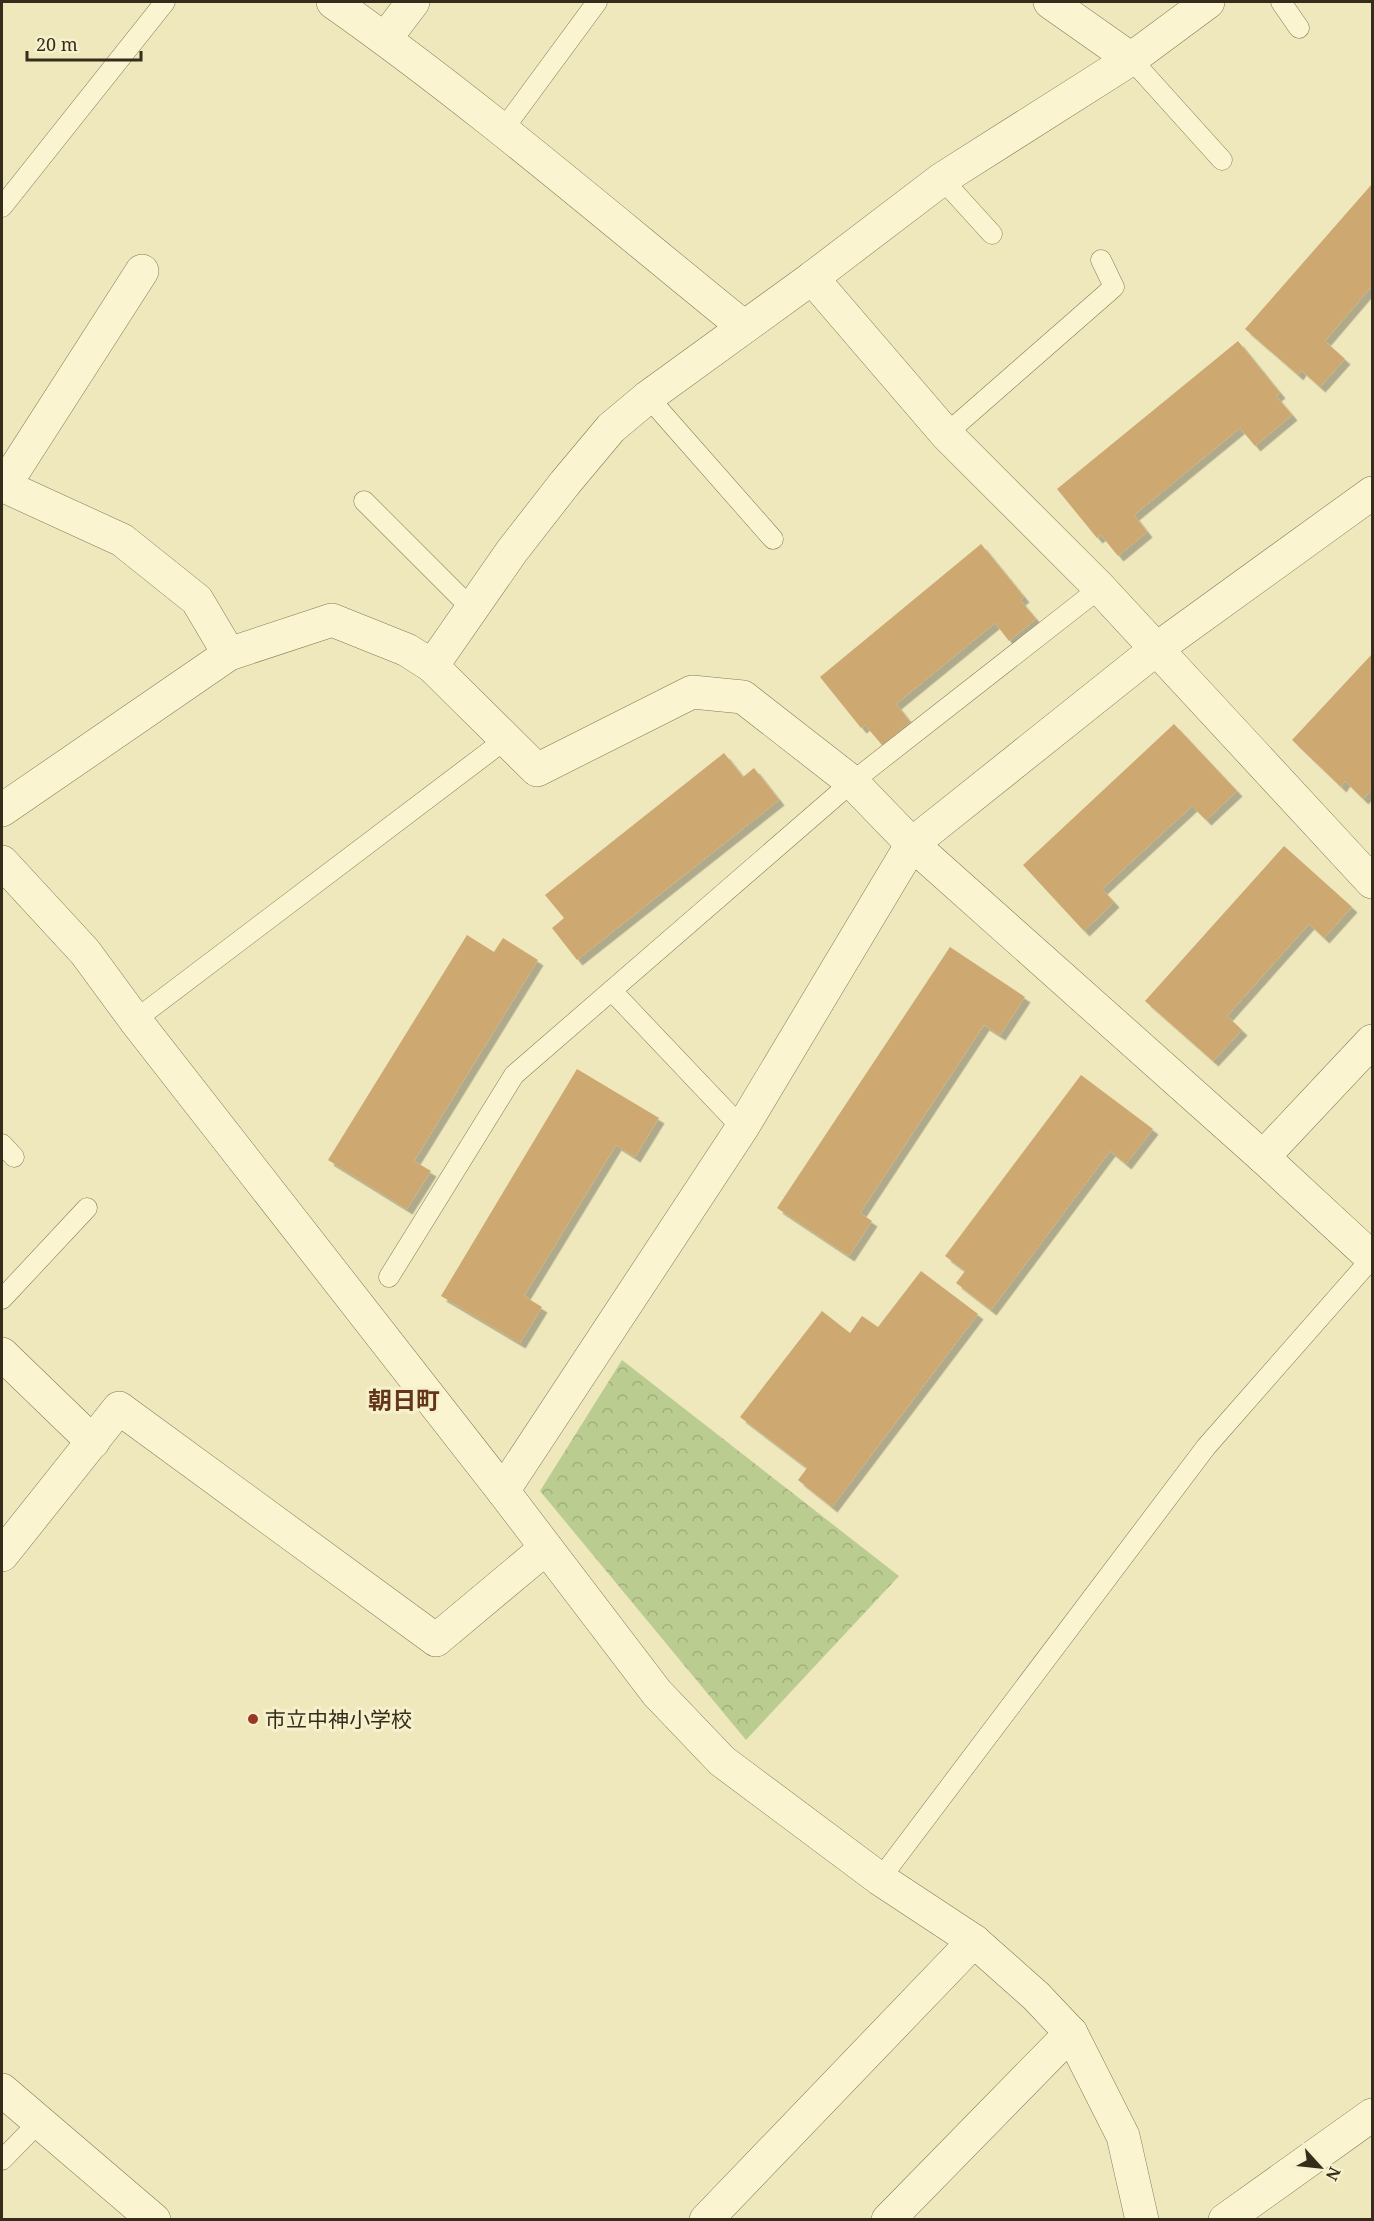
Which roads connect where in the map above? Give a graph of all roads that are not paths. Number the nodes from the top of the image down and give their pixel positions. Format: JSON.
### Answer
{"nodes":[{"id":1,"x":165,"y":2,"type":"edge"},
{"id":2,"x":333,"y":2,"type":"edge"},
{"id":3,"x":413,"y":2,"type":"edge"},
{"id":4,"x":597,"y":2,"type":"edge"},
{"id":5,"x":1050,"y":2,"type":"edge"},
{"id":6,"x":1208,"y":2,"type":"edge"},
{"id":7,"x":1281,"y":2,"type":"edge"},
{"id":8,"x":1299,"y":28,"type":"dead end"},
{"id":9,"x":385,"y":39,"type":"junction"},
{"id":10,"x":1131,"y":59,"type":"junction"},
{"id":11,"x":502,"y":131,"type":"junction"},
{"id":12,"x":1222,"y":160,"type":"dead end"},
{"id":13,"x":942,"y":179,"type":"junction"},
{"id":14,"x":2,"y":207,"type":"edge"},
{"id":15,"x":992,"y":234,"type":"dead end"},
{"id":16,"x":1101,"y":260,"type":"dead end"},
{"id":17,"x":142,"y":271,"type":"dead end"},
{"id":18,"x":812,"y":278,"type":"junction"},
{"id":19,"x":744,"y":327,"type":"junction"},
{"id":20,"x":648,"y":397,"type":"junction"},
{"id":21,"x":946,"y":434,"type":"junction"},
{"id":22,"x":1372,"y":493,"type":"edge"},
{"id":23,"x":364,"y":501,"type":"dead end"},
{"id":24,"x":773,"y":539,"type":"dead end"},
{"id":25,"x":1100,"y":588,"type":"junction"},
{"id":26,"x":472,"y":609,"type":"junction"},
{"id":27,"x":1155,"y":650,"type":"junction"},
{"id":28,"x":229,"y":654,"type":"junction"},
{"id":29,"x":432,"y":666,"type":"junction"},
{"id":30,"x":506,"y":740,"type":"junction"},
{"id":31,"x":852,"y":782,"type":"junction"},
{"id":32,"x":2,"y":810,"type":"edge"},
{"id":33,"x":912,"y":844,"type":"junction"},
{"id":34,"x":2,"y":862,"type":"edge"},
{"id":35,"x":1372,"y":882,"type":"edge"},
{"id":36,"x":612,"y":992,"type":"junction"},
{"id":37,"x":135,"y":1020,"type":"junction"},
{"id":38,"x":1372,"y":1041,"type":"edge"},
{"id":39,"x":742,"y":1128,"type":"junction"},
{"id":40,"x":1263,"y":1156,"type":"junction"},
{"id":41,"x":87,"y":1208,"type":"dead end"},
{"id":42,"x":1372,"y":1258,"type":"edge"},
{"id":43,"x":389,"y":1277,"type":"dead end"},
{"id":44,"x":2,"y":1299,"type":"edge"},
{"id":45,"x":2,"y":1354,"type":"edge"},
{"id":46,"x":93,"y":1442,"type":"junction"},
{"id":47,"x":503,"y":1491,"type":"junction"},
{"id":48,"x":546,"y":1548,"type":"junction"},
{"id":49,"x":2,"y":1555,"type":"edge"},
{"id":50,"x":880,"y":1879,"type":"junction"},
{"id":51,"x":974,"y":1941,"type":"junction"},
{"id":52,"x":1071,"y":2033,"type":"junction"},
{"id":53,"x":2,"y":2090,"type":"edge"},
{"id":54,"x":1372,"y":2115,"type":"edge"},
{"id":55,"x":38,"y":2122,"type":"junction"},
{"id":56,"x":2,"y":2160,"type":"edge"},
{"id":57,"x":154,"y":2220,"type":"edge"},
{"id":58,"x":706,"y":2220,"type":"edge"},
{"id":59,"x":888,"y":2220,"type":"edge"},
{"id":60,"x":1142,"y":2220,"type":"edge"},
{"id":61,"x":1225,"y":2220,"type":"edge"}],
"edges":[{"from":1,"to":14,"type":"lane"},
{"from":2,"to":9,"type":"street"},
{"from":3,"to":9,"type":"street"},
{"from":4,"to":11,"type":"lane"},
{"from":5,"to":10,"type":"street"},
{"from":6,"to":10,"type":"street"},
{"from":7,"to":8,"type":"lane"},
{"from":9,"to":11,"type":"street"},
{"from":10,"to":12,"type":"lane"},
{"from":10,"to":13,"type":"street"},
{"from":11,"to":19,"type":"street"},
{"from":13,"to":15,"type":"lane"},
{"from":13,"to":18,"type":"street"},
{"from":16,"to":21,"type":"lane"},
{"from":17,"to":28,"type":"street"},
{"from":18,"to":19,"type":"street"},
{"from":18,"to":21,"type":"street"},
{"from":19,"to":20,"type":"street"},
{"from":20,"to":24,"type":"lane"},
{"from":20,"to":26,"type":"street"},
{"from":21,"to":25,"type":"street"},
{"from":22,"to":27,"type":"street"},
{"from":23,"to":26,"type":"lane"},
{"from":25,"to":27,"type":"street"},
{"from":25,"to":31,"type":"lane"},
{"from":26,"to":29,"type":"street"},
{"from":27,"to":33,"type":"street"},
{"from":27,"to":35,"type":"street"},
{"from":28,"to":29,"type":"street"},
{"from":28,"to":32,"type":"street"},
{"from":29,"to":30,"type":"street"},
{"from":30,"to":31,"type":"street"},
{"from":30,"to":37,"type":"lane"},
{"from":31,"to":33,"type":"street"},
{"from":31,"to":36,"type":"lane"},
{"from":33,"to":39,"type":"street"},
{"from":33,"to":40,"type":"street"},
{"from":34,"to":37,"type":"street"},
{"from":36,"to":39,"type":"lane"},
{"from":36,"to":43,"type":"lane"},
{"from":37,"to":47,"type":"street"},
{"from":38,"to":40,"type":"street"},
{"from":39,"to":47,"type":"street"},
{"from":40,"to":42,"type":"street"},
{"from":41,"to":44,"type":"lane"},
{"from":42,"to":50,"type":"lane"},
{"from":45,"to":46,"type":"street"},
{"from":46,"to":48,"type":"street"},
{"from":46,"to":49,"type":"street"},
{"from":47,"to":48,"type":"street"},
{"from":48,"to":50,"type":"street"},
{"from":50,"to":51,"type":"street"},
{"from":51,"to":52,"type":"street"},
{"from":51,"to":58,"type":"street"},
{"from":52,"to":59,"type":"street"},
{"from":52,"to":60,"type":"street"},
{"from":53,"to":55,"type":"street"},
{"from":54,"to":61,"type":"street"},
{"from":55,"to":56,"type":"lane"},
{"from":55,"to":57,"type":"street"}]}
